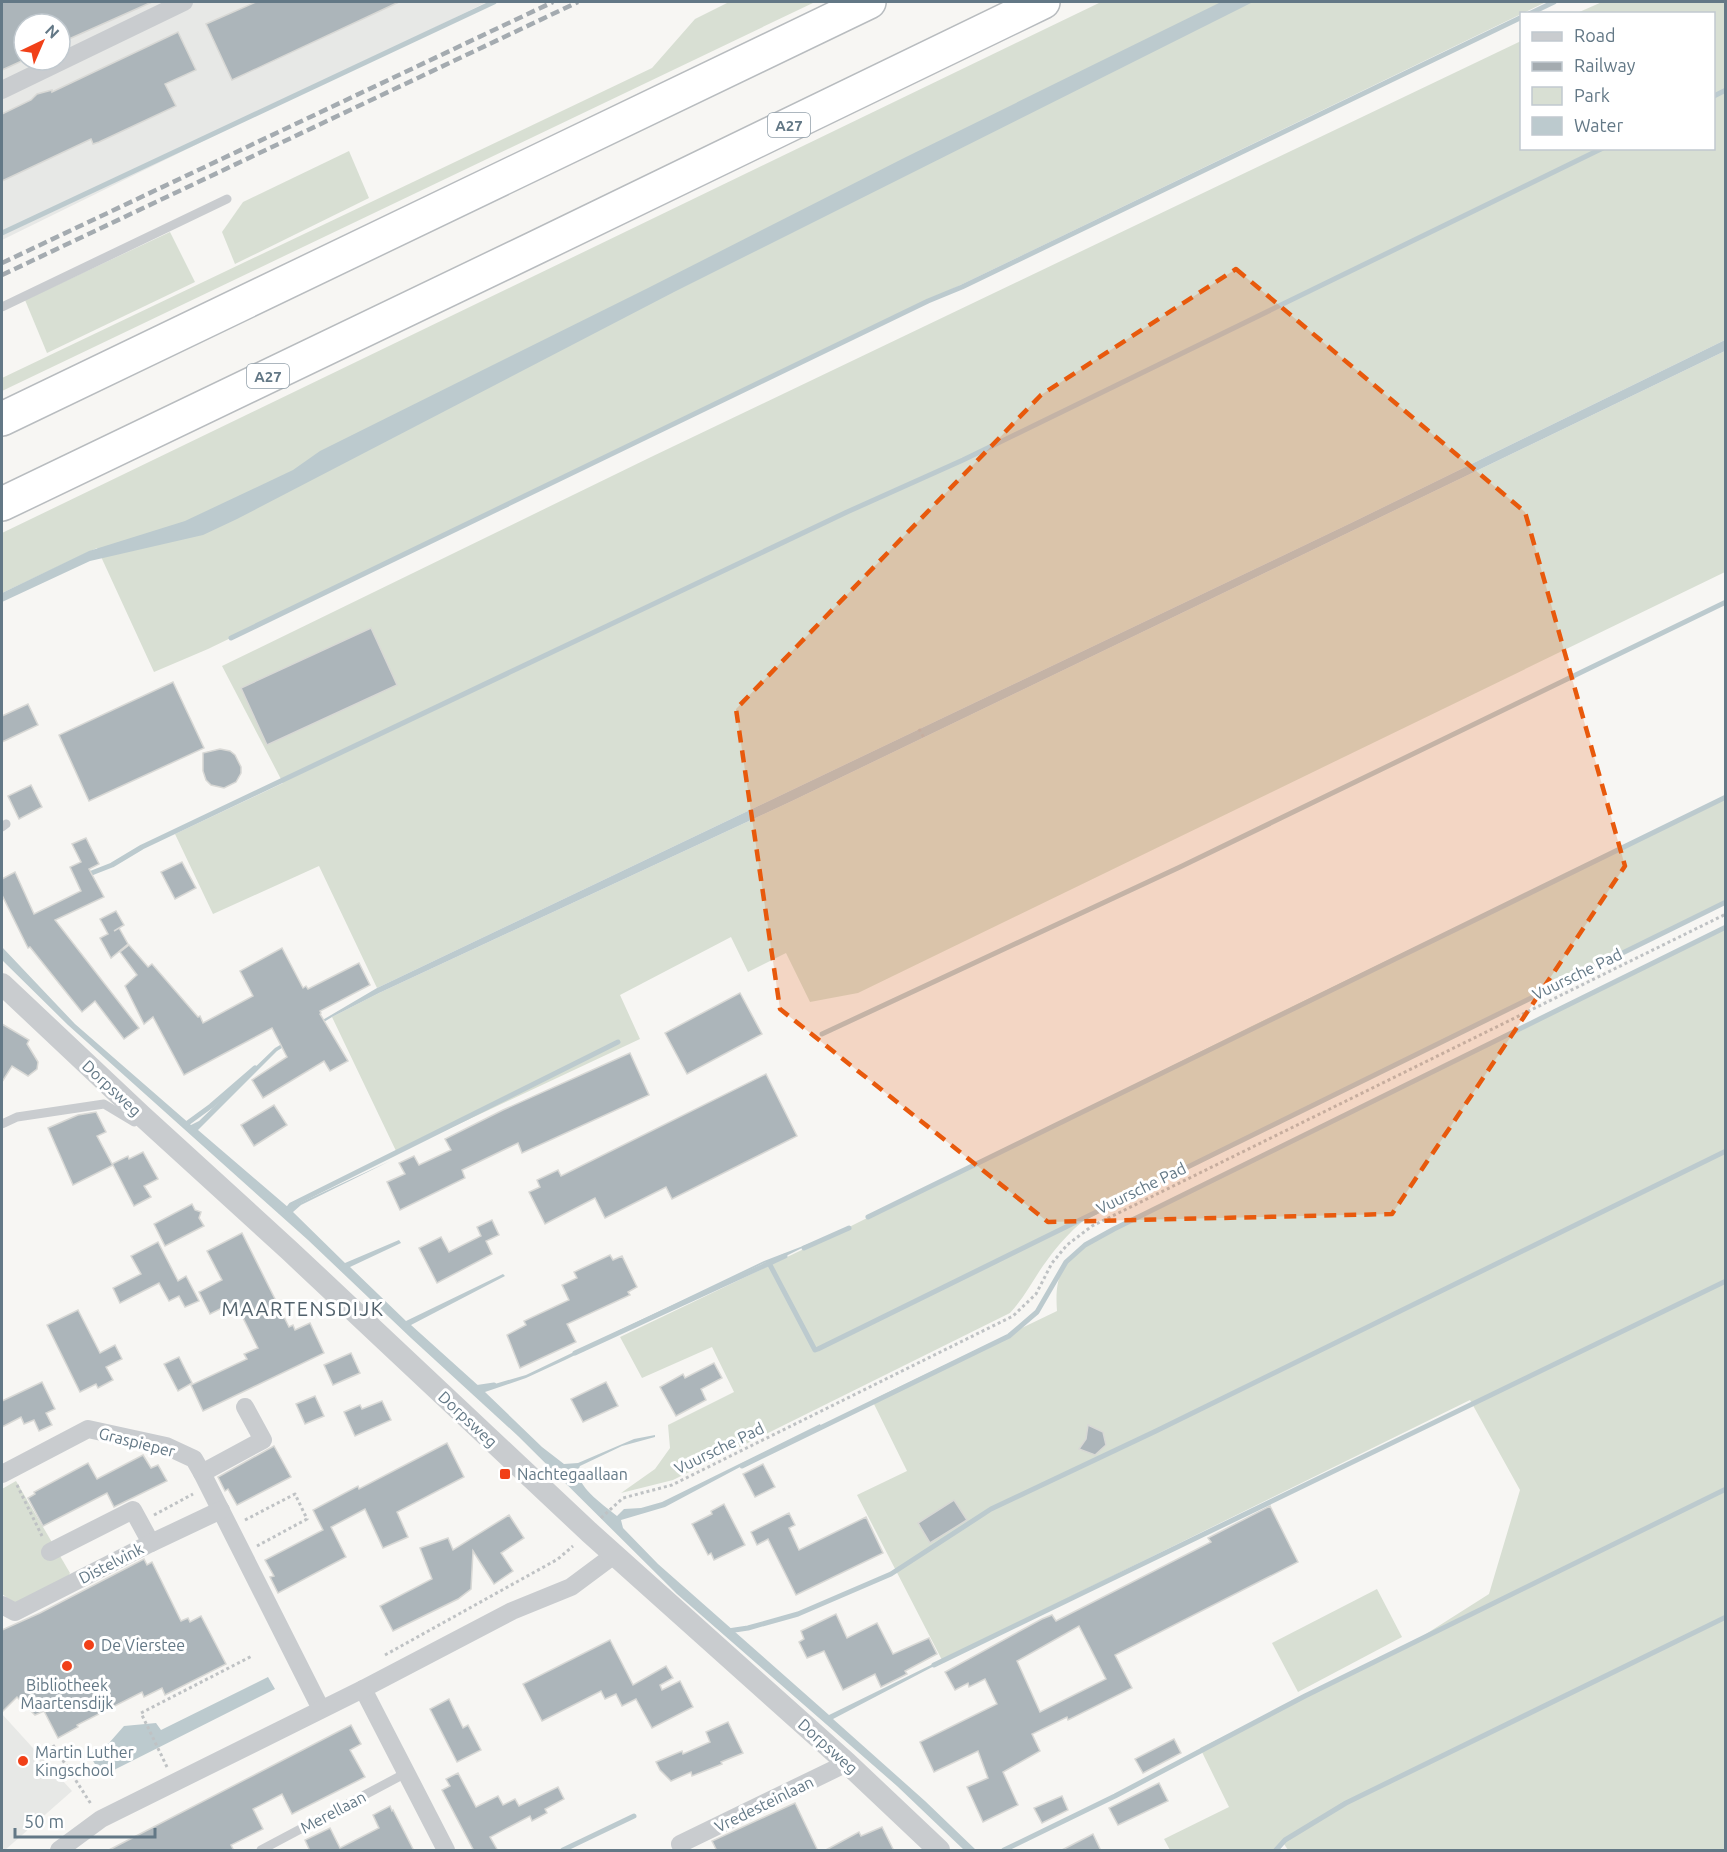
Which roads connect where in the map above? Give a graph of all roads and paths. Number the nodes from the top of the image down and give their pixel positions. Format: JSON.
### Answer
{"nodes":[{"id":1,"x":183,"y":2,"type":"edge"},
{"id":2,"x":869,"y":2,"type":"edge"},
{"id":3,"x":1043,"y":2,"type":"edge"},
{"id":4,"x":2,"y":90,"type":"edge"},
{"id":5,"x":227,"y":199,"type":"dead end"},
{"id":6,"x":2,"y":307,"type":"edge"},
{"id":7,"x":2,"y":419,"type":"edge"},
{"id":8,"x":2,"y":504,"type":"edge"},
{"id":9,"x":919,"y":729,"type":"dead end"},
{"id":10,"x":924,"y":738,"type":"dead end"},
{"id":11,"x":1725,"y":914,"type":"edge"},
{"id":12,"x":2,"y":984,"type":"edge"},
{"id":13,"x":141,"y":1115,"type":"junction"},
{"id":14,"x":2,"y":1124,"type":"edge"},
{"id":15,"x":246,"y":1407,"type":"dead end"},
{"id":16,"x":5,"y":1472,"type":"edge"},
{"id":17,"x":206,"y":1479,"type":"junction"},
{"id":18,"x":222,"y":1510,"type":"junction"},
{"id":19,"x":139,"y":1523,"type":"junction"},
{"id":20,"x":594,"y":1526,"type":"junction"},
{"id":21,"x":230,"y":1528,"type":"junction"},
{"id":22,"x":151,"y":1543,"type":"junction"},
{"id":23,"x":50,"y":1552,"type":"joint"},
{"id":24,"x":243,"y":1553,"type":"junction"},
{"id":25,"x":614,"y":1555,"type":"junction"},
{"id":26,"x":2,"y":1605,"type":"edge"},
{"id":27,"x":385,"y":1655,"type":"dead end"},
{"id":28,"x":252,"y":1656,"type":"dead end"},
{"id":29,"x":363,"y":1689,"type":"junction"},
{"id":30,"x":321,"y":1709,"type":"junction"},
{"id":31,"x":53,"y":1745,"type":"dead end"},
{"id":32,"x":161,"y":1754,"type":"dead end"},
{"id":33,"x":847,"y":1763,"type":"junction"},
{"id":34,"x":405,"y":1773,"type":"junction"},
{"id":35,"x":101,"y":1819,"type":"junction"},
{"id":36,"x":680,"y":1844,"type":"dead end"},
{"id":37,"x":59,"y":1851,"type":"edge"},
{"id":38,"x":261,"y":1851,"type":"edge"},
{"id":39,"x":446,"y":1851,"type":"edge"},
{"id":40,"x":939,"y":1851,"type":"edge"}],
"edges":[{"from":1,"to":4,"type":"street"},
{"from":2,"to":7,"type":"highway"},
{"from":3,"to":8,"type":"highway","number":"A27"},
{"from":5,"to":6,"type":"lane"},
{"from":9,"to":10,"type":"path"},
{"from":11,"to":20,"type":"path","name":"Vuursche Pad"},
{"from":12,"to":13,"type":"street","name":"Dorpsweg"},
{"from":13,"to":14,"type":"lane"},
{"from":13,"to":20,"type":"street","name":"Dorpsweg"},
{"from":15,"to":17,"type":"street"},
{"from":16,"to":17,"type":"street","name":"Graspieper"},
{"from":16,"to":23,"type":"path"},
{"from":17,"to":18,"type":"street","name":"Graspieper"},
{"from":17,"to":19,"type":"path","name":"Distelvink"},
{"from":18,"to":21,"type":"street","name":"Graspieper"},
{"from":18,"to":22,"type":"street","name":"Distelvink"},
{"from":19,"to":22,"type":"street"},
{"from":19,"to":23,"type":"street"},
{"from":20,"to":25,"type":"street","name":"Dorpsweg"},
{"from":20,"to":27,"type":"path","name":"Vuursche Pad"},
{"from":21,"to":24,"type":"street","name":"Graspieper"},
{"from":21,"to":24,"type":"path"},
{"from":22,"to":26,"type":"street","name":"Distelvink"},
{"from":24,"to":30,"type":"street","name":"Graspieper"},
{"from":25,"to":29,"type":"street"},
{"from":25,"to":33,"type":"street","name":"Dorpsweg"},
{"from":28,"to":32,"type":"path"},
{"from":29,"to":30,"type":"street"},
{"from":29,"to":34,"type":"street"},
{"from":30,"to":35,"type":"street"},
{"from":31,"to":35,"type":"path"},
{"from":33,"to":36,"type":"street","name":"Vredesteinlaan"},
{"from":33,"to":40,"type":"street","name":"Dorpsweg"},
{"from":34,"to":38,"type":"lane","name":"Merellaan"},
{"from":34,"to":39,"type":"street"},
{"from":35,"to":37,"type":"street"}]}
